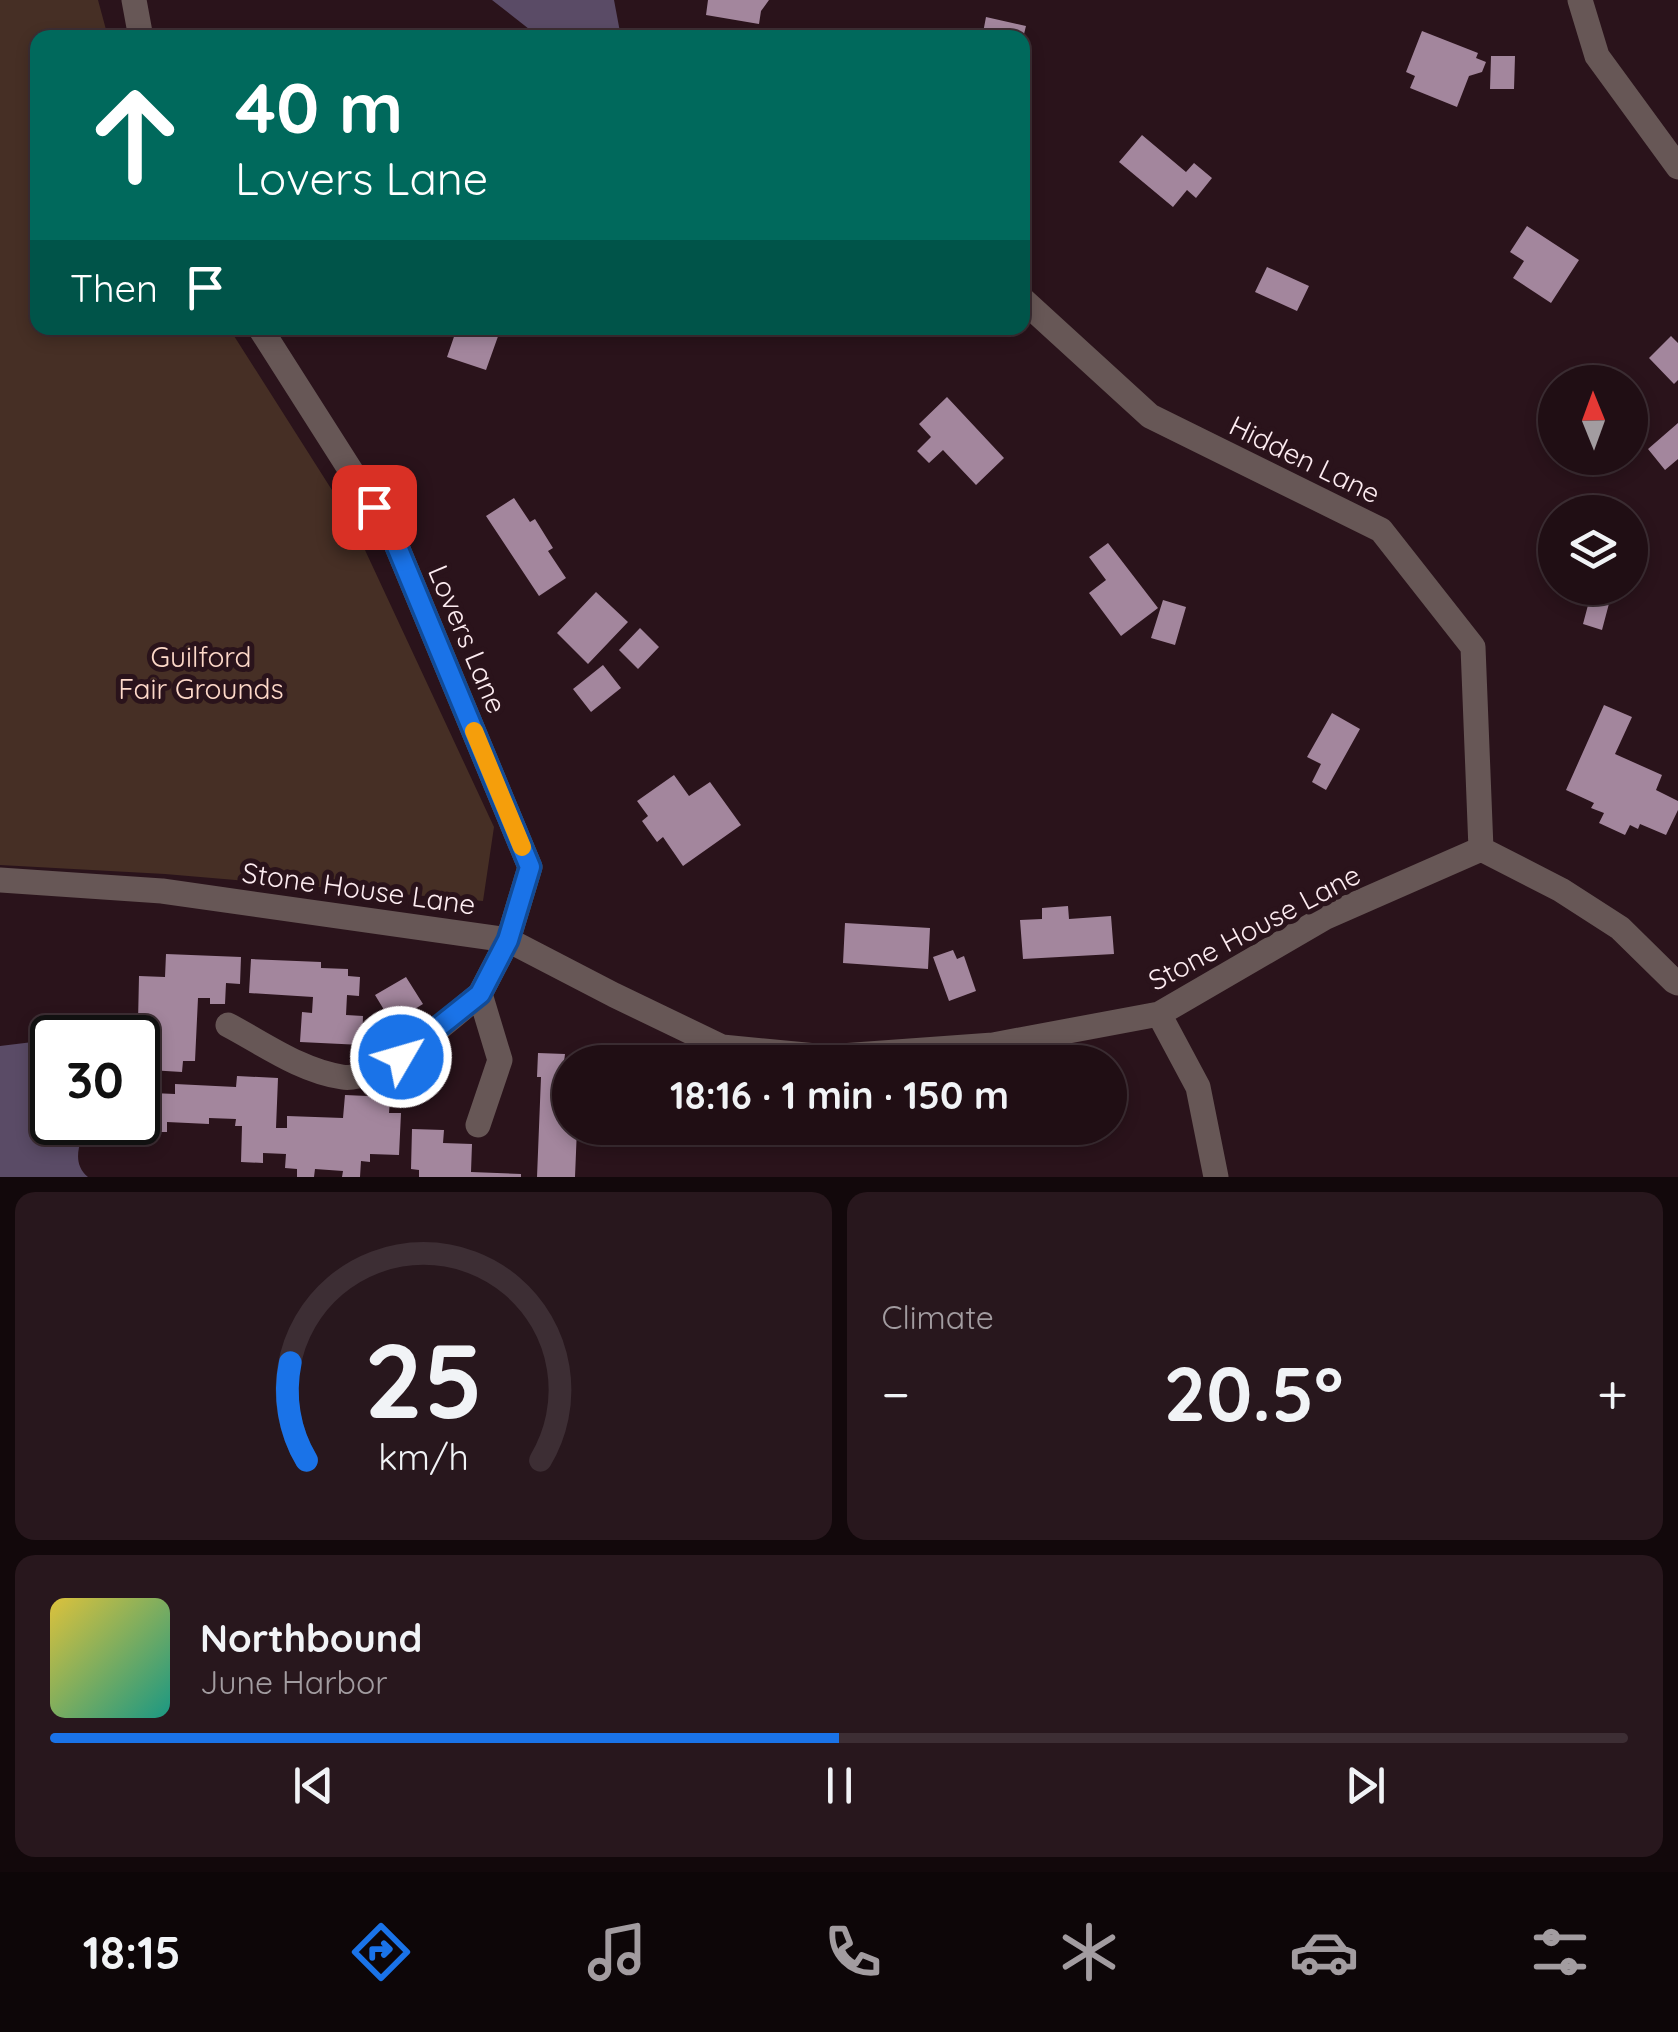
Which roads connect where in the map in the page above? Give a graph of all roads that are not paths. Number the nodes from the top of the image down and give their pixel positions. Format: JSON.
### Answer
{"nodes":[{"id":1,"x":134,"y":0,"type":"edge"},
{"id":2,"x":1580,"y":0,"type":"edge"},
{"id":3,"x":140,"y":30,"type":"edge"},
{"id":4,"x":1678,"y":167,"type":"edge"},
{"id":5,"x":1030,"y":306,"type":"edge"},
{"id":6,"x":264,"y":335,"type":"edge"},
{"id":7,"x":1481,"y":849,"type":"junction"},
{"id":8,"x":0,"y":880,"type":"edge"},
{"id":9,"x":508,"y":940,"type":"junction"},
{"id":10,"x":1678,"y":983,"type":"edge"},
{"id":11,"x":480,"y":994,"type":"junction"},
{"id":12,"x":1159,"y":1014,"type":"junction"},
{"id":13,"x":228,"y":1025,"type":"dead end"},
{"id":14,"x":478,"y":1124,"type":"dead end"},
{"id":15,"x":1216,"y":1177,"type":"edge"}],
"edges":[{"from":1,"to":3,"type":"street"},
{"from":2,"to":4,"type":"street"},
{"from":5,"to":7,"type":"street","name":"Hidden Lane"},
{"from":6,"to":9,"type":"street","name":"Lovers Lane"},
{"from":7,"to":10,"type":"street"},
{"from":7,"to":12,"type":"street","name":"Stone House Lane"},
{"from":8,"to":9,"type":"street","name":"Stone House Lane"},
{"from":9,"to":11,"type":"street","name":"Lovers Lane"},
{"from":9,"to":12,"type":"street","name":"Stone House Lane"},
{"from":11,"to":13,"type":"street"},
{"from":11,"to":14,"type":"street"},
{"from":12,"to":15,"type":"street"}]}
